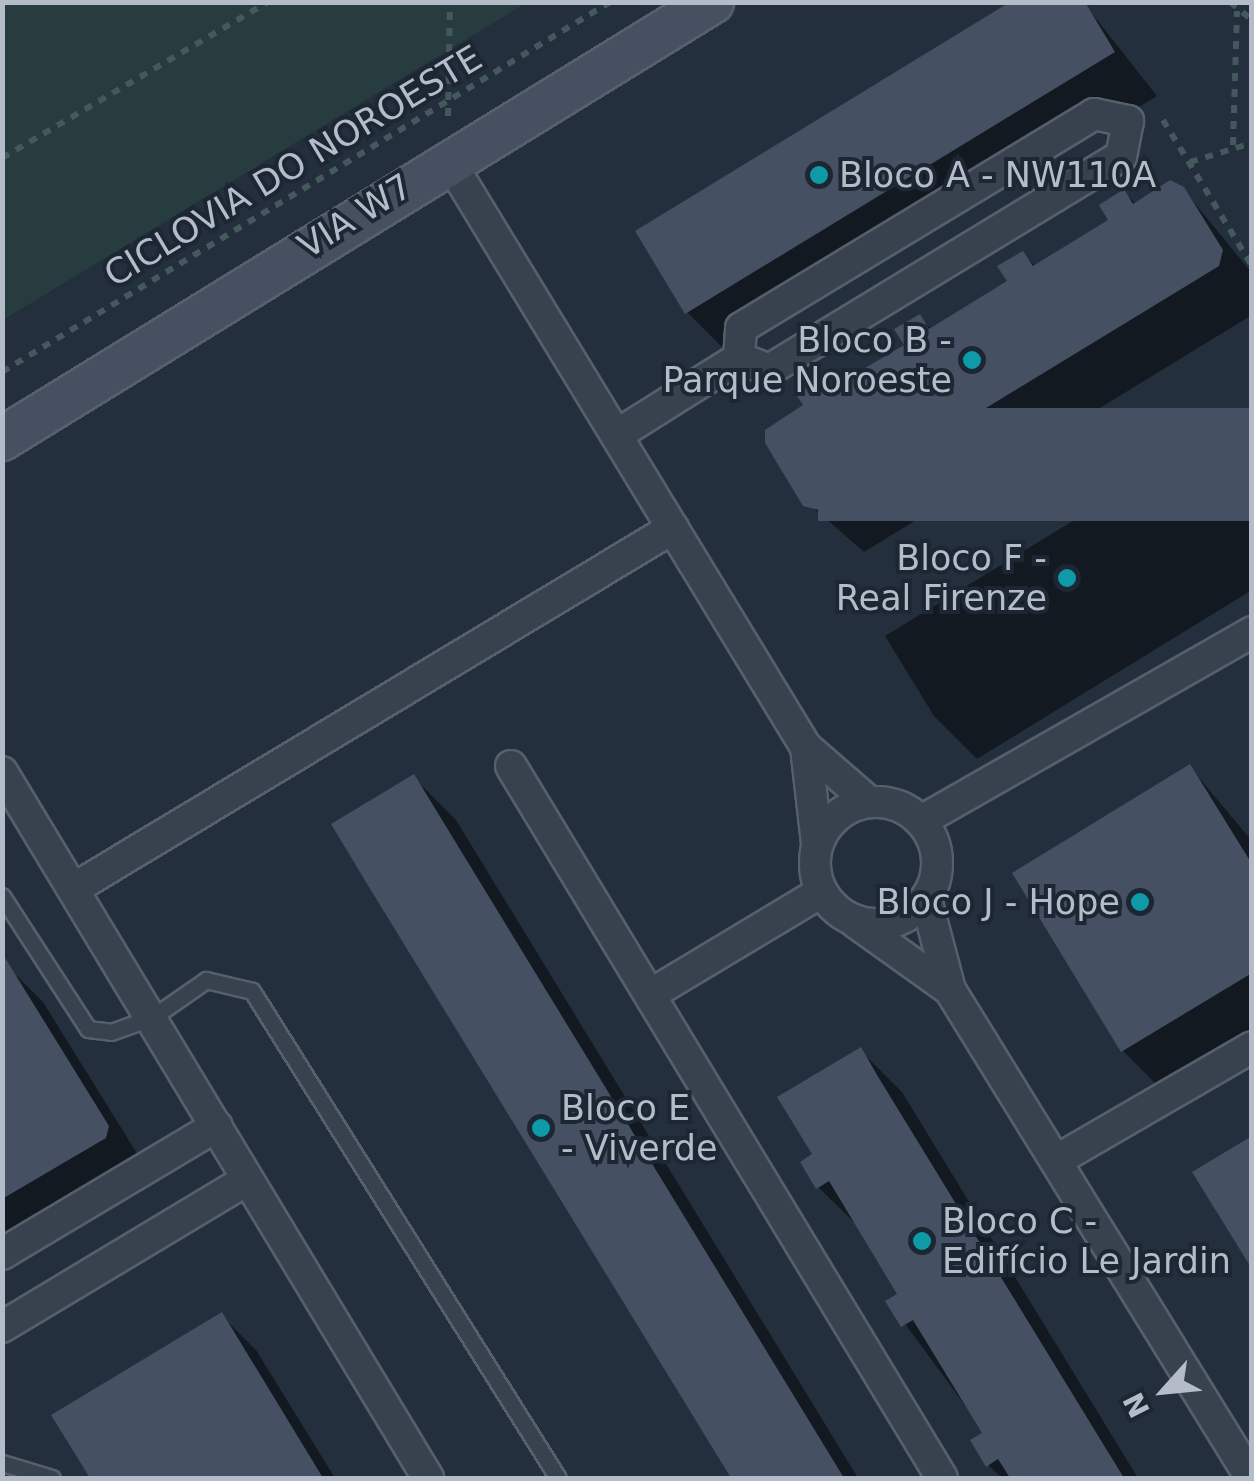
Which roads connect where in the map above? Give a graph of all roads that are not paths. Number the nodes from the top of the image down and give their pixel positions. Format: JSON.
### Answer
{"nodes":[{"id":1,"x":712,"y":2,"type":"edge"},
{"id":2,"x":448,"y":159,"type":"junction"},
{"id":3,"x":739,"y":358,"type":"junction"},
{"id":4,"x":620,"y":433,"type":"junction"},
{"id":5,"x":2,"y":439,"type":"edge"},
{"id":6,"x":673,"y":528,"type":"junction"},
{"id":7,"x":1252,"y":632,"type":"edge"},
{"id":8,"x":806,"y":747,"type":"junction"},
{"id":9,"x":510,"y":766,"type":"dead end"},
{"id":10,"x":2,"y":772,"type":"edge"},
{"id":11,"x":868,"y":801,"type":"junction"},
{"id":12,"x":921,"y":821,"type":"junction"},
{"id":13,"x":816,"y":843,"type":"junction"},
{"id":14,"x":75,"y":888,"type":"junction"},
{"id":15,"x":821,"y":892,"type":"junction"},
{"id":16,"x":2,"y":896,"type":"edge"},
{"id":17,"x":926,"y":899,"type":"junction"},
{"id":18,"x":852,"y":920,"type":"junction"},
{"id":19,"x":950,"y":990,"type":"junction"},
{"id":20,"x":653,"y":993,"type":"junction"},
{"id":21,"x":152,"y":1017,"type":"junction"},
{"id":22,"x":1252,"y":1047,"type":"edge"},
{"id":23,"x":217,"y":1126,"type":"junction"},
{"id":24,"x":1059,"y":1159,"type":"junction"},
{"id":25,"x":247,"y":1180,"type":"junction"},
{"id":26,"x":2,"y":1254,"type":"edge"},
{"id":27,"x":2,"y":1327,"type":"edge"},
{"id":28,"x":2,"y":1463,"type":"edge"},
{"id":29,"x":52,"y":1478,"type":"edge"},
{"id":30,"x":428,"y":1478,"type":"edge"},
{"id":31,"x":558,"y":1478,"type":"edge"},
{"id":32,"x":942,"y":1478,"type":"edge"},
{"id":33,"x":1251,"y":1478,"type":"edge"}],
"edges":[{"from":1,"to":2,"type":"main road","name":"VIA W7"},
{"from":2,"to":4,"type":"street"},
{"from":2,"to":5,"type":"main road","name":"VIA W7"},
{"from":3,"to":3,"type":"street"},
{"from":3,"to":4,"type":"street"},
{"from":4,"to":6,"type":"street"},
{"from":6,"to":8,"type":"street"},
{"from":6,"to":14,"type":"street"},
{"from":7,"to":12,"type":"street"},
{"from":8,"to":11,"type":"street"},
{"from":8,"to":13,"type":"street"},
{"from":9,"to":20,"type":"street"},
{"from":10,"to":14,"type":"street"},
{"from":11,"to":12,"type":"street"},
{"from":11,"to":13,"type":"street"},
{"from":12,"to":17,"type":"street"},
{"from":13,"to":15,"type":"street"},
{"from":14,"to":21,"type":"street"},
{"from":15,"to":18,"type":"street"},
{"from":15,"to":20,"type":"street"},
{"from":16,"to":21,"type":"lane"},
{"from":17,"to":18,"type":"street"},
{"from":17,"to":19,"type":"street"},
{"from":18,"to":19,"type":"street"},
{"from":19,"to":24,"type":"street"},
{"from":20,"to":32,"type":"street"},
{"from":21,"to":23,"type":"street"},
{"from":21,"to":31,"type":"lane"},
{"from":22,"to":24,"type":"street"},
{"from":23,"to":25,"type":"street"},
{"from":23,"to":26,"type":"street"},
{"from":24,"to":33,"type":"street"},
{"from":25,"to":27,"type":"street"},
{"from":25,"to":30,"type":"street"},
{"from":28,"to":29,"type":"lane"}]}
